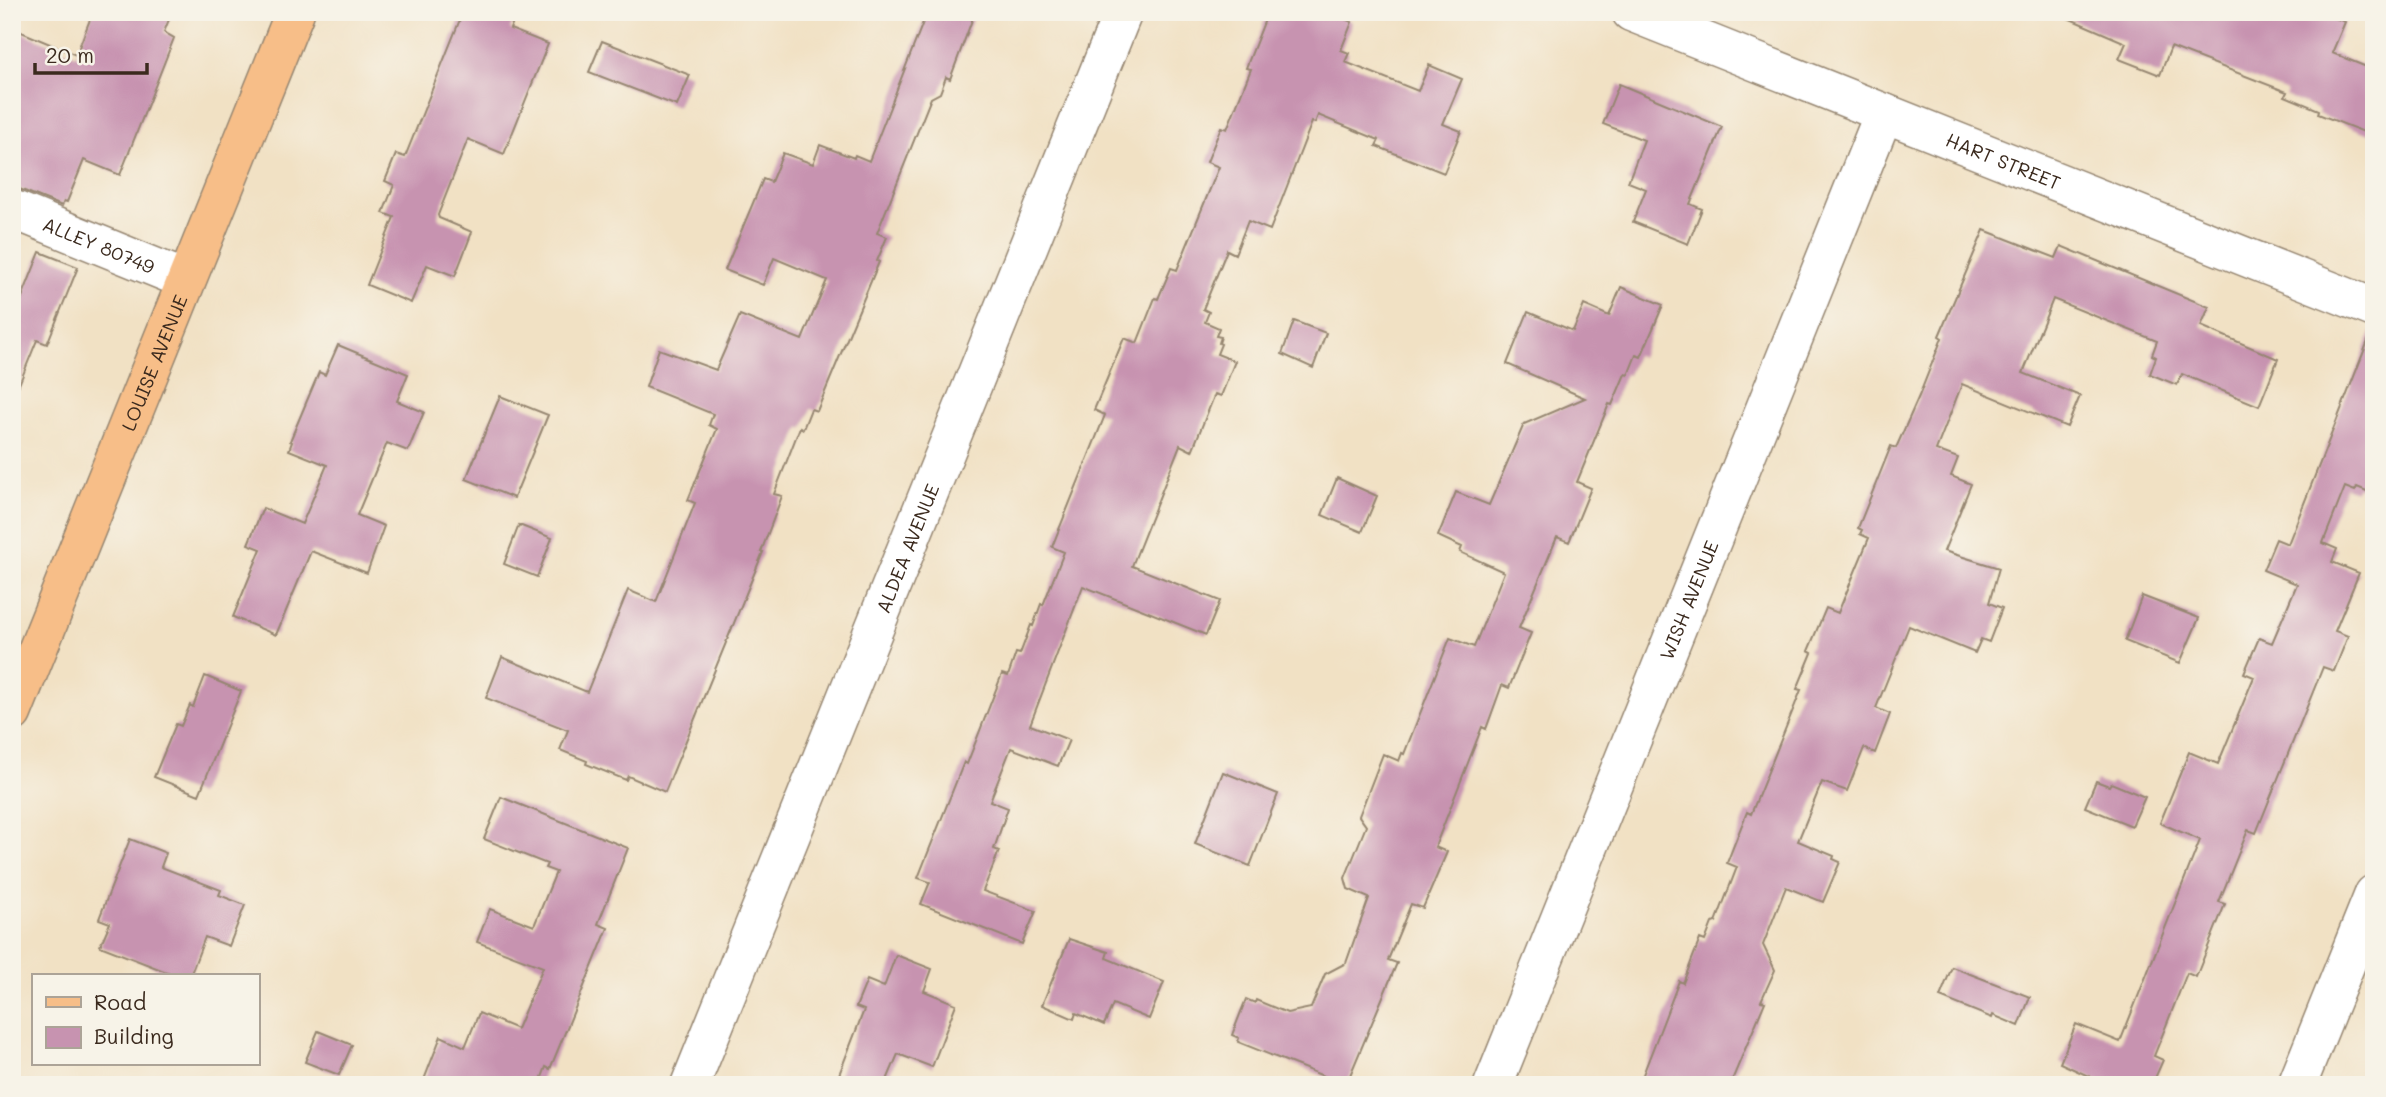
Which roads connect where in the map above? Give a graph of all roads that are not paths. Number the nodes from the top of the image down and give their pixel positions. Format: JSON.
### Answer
{"nodes":[{"id":1,"x":295,"y":12,"type":"edge"},
{"id":2,"x":1123,"y":12,"type":"edge"},
{"id":3,"x":1631,"y":12,"type":"edge"},
{"id":4,"x":1884,"y":113,"type":"junction"},
{"id":5,"x":12,"y":209,"type":"edge"},
{"id":6,"x":186,"y":280,"type":"junction"},
{"id":7,"x":2374,"y":308,"type":"edge"},
{"id":8,"x":12,"y":713,"type":"edge"},
{"id":9,"x":2374,"y":894,"type":"edge"},
{"id":10,"x":691,"y":1085,"type":"edge"},
{"id":11,"x":1493,"y":1085,"type":"edge"},
{"id":12,"x":2297,"y":1085,"type":"edge"}],
"edges":[{"from":1,"to":6,"type":"main road","name":"LOUISE AVENUE"},
{"from":2,"to":10,"type":"street","name":"ALDEA AVENUE"},
{"from":3,"to":4,"type":"street","name":"HART STREET"},
{"from":4,"to":7,"type":"street","name":"HART STREET"},
{"from":4,"to":11,"type":"street","name":"WISH AVENUE"},
{"from":5,"to":6,"type":"street","name":"ALLEY 80749"},
{"from":6,"to":8,"type":"main road","name":"LOUISE AVENUE"},
{"from":9,"to":12,"type":"street"}]}
